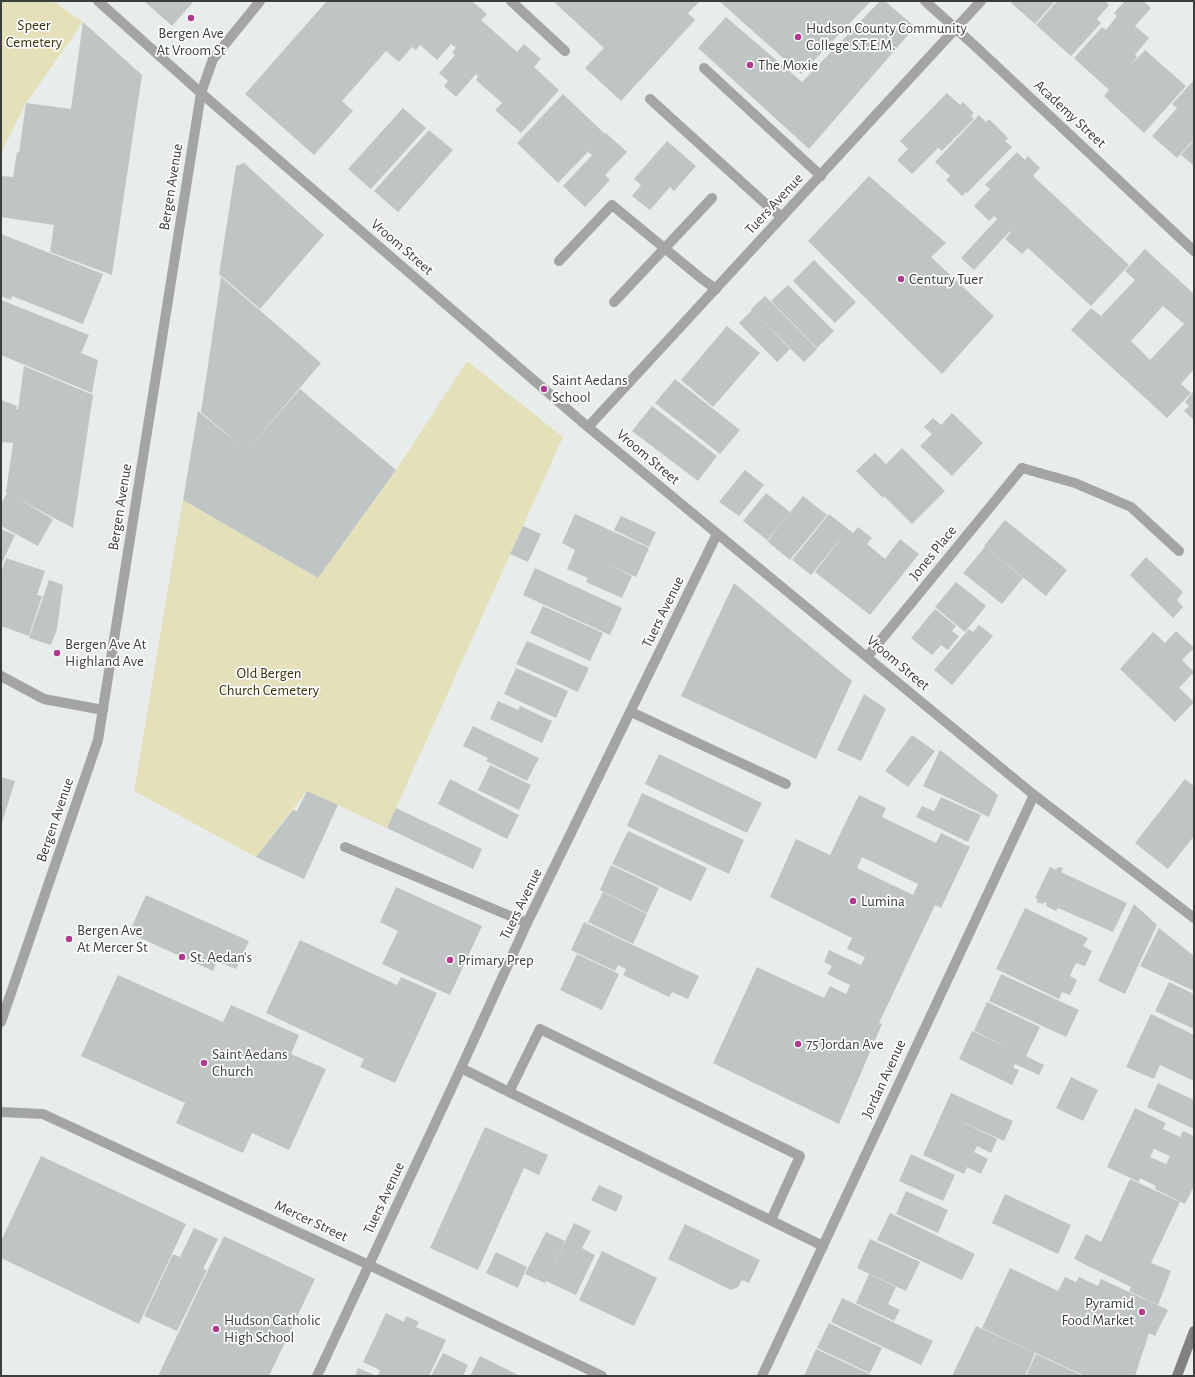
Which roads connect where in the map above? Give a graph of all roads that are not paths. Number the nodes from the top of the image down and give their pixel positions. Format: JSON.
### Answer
{"nodes":[{"id":1,"x":98,"y":1,"type":"edge"},
{"id":2,"x":260,"y":1,"type":"edge"},
{"id":3,"x":511,"y":1,"type":"edge"},
{"id":4,"x":926,"y":1,"type":"edge"},
{"id":5,"x":981,"y":1,"type":"edge"},
{"id":6,"x":957,"y":29,"type":"junction"},
{"id":7,"x":565,"y":51,"type":"dead end"},
{"id":8,"x":704,"y":68,"type":"dead end"},
{"id":9,"x":201,"y":93,"type":"junction"},
{"id":10,"x":650,"y":99,"type":"dead end"},
{"id":11,"x":821,"y":176,"type":"junction"},
{"id":12,"x":712,"y":198,"type":"dead end"},
{"id":13,"x":782,"y":217,"type":"junction"},
{"id":14,"x":664,"y":247,"type":"junction"},
{"id":15,"x":1194,"y":251,"type":"edge"},
{"id":16,"x":559,"y":261,"type":"dead end"},
{"id":17,"x":716,"y":289,"type":"junction"},
{"id":18,"x":614,"y":302,"type":"dead end"},
{"id":19,"x":588,"y":427,"type":"junction"},
{"id":20,"x":718,"y":534,"type":"junction"},
{"id":21,"x":1179,"y":550,"type":"dead end"},
{"id":22,"x":867,"y":656,"type":"junction"},
{"id":23,"x":1,"y":676,"type":"edge"},
{"id":24,"x":103,"y":710,"type":"junction"},
{"id":25,"x":631,"y":712,"type":"junction"},
{"id":26,"x":786,"y":784,"type":"dead end"},
{"id":27,"x":1034,"y":795,"type":"junction"},
{"id":28,"x":345,"y":847,"type":"dead end"},
{"id":29,"x":1194,"y":918,"type":"edge"},
{"id":30,"x":527,"y":923,"type":"junction"},
{"id":31,"x":1,"y":1022,"type":"edge"},
{"id":32,"x":461,"y":1068,"type":"junction"},
{"id":33,"x":509,"y":1092,"type":"junction"},
{"id":34,"x":1,"y":1112,"type":"edge"},
{"id":35,"x":771,"y":1220,"type":"junction"},
{"id":36,"x":823,"y":1246,"type":"junction"},
{"id":37,"x":369,"y":1265,"type":"junction"},
{"id":38,"x":1194,"y":1331,"type":"edge"},
{"id":39,"x":317,"y":1376,"type":"edge"},
{"id":40,"x":602,"y":1376,"type":"edge"},
{"id":41,"x":762,"y":1376,"type":"edge"},
{"id":42,"x":1177,"y":1376,"type":"edge"}],
"edges":[{"from":1,"to":9,"type":"street","name":"Vroom Street"},
{"from":2,"to":9,"type":"street","name":"Bergen Avenue"},
{"from":3,"to":7,"type":"street"},
{"from":4,"to":6,"type":"street","name":"Academy Street"},
{"from":5,"to":6,"type":"street","name":"Tuers Avenue"},
{"from":6,"to":11,"type":"street","name":"Tuers Avenue"},
{"from":6,"to":15,"type":"street","name":"Academy Street"},
{"from":8,"to":11,"type":"street"},
{"from":9,"to":19,"type":"street","name":"Vroom Street"},
{"from":9,"to":24,"type":"street","name":"Bergen Avenue"},
{"from":10,"to":13,"type":"street"},
{"from":11,"to":13,"type":"street","name":"Tuers Avenue"},
{"from":12,"to":14,"type":"street"},
{"from":13,"to":17,"type":"street","name":"Tuers Avenue"},
{"from":14,"to":16,"type":"street"},
{"from":14,"to":17,"type":"street"},
{"from":14,"to":18,"type":"street"},
{"from":17,"to":19,"type":"street","name":"Tuers Avenue"},
{"from":19,"to":20,"type":"street","name":"Vroom Street"},
{"from":20,"to":22,"type":"street","name":"Vroom Street"},
{"from":20,"to":25,"type":"street","name":"Tuers Avenue"},
{"from":21,"to":22,"type":"street","name":"Jones Place"},
{"from":22,"to":27,"type":"street","name":"Vroom Street"},
{"from":23,"to":24,"type":"street"},
{"from":24,"to":31,"type":"street","name":"Bergen Avenue"},
{"from":25,"to":26,"type":"street"},
{"from":25,"to":30,"type":"street","name":"Tuers Avenue"},
{"from":27,"to":29,"type":"street","name":"Vroom Street"},
{"from":27,"to":36,"type":"street","name":"Jordan Avenue"},
{"from":28,"to":30,"type":"street"},
{"from":30,"to":32,"type":"street","name":"Tuers Avenue"},
{"from":32,"to":33,"type":"street"},
{"from":32,"to":37,"type":"street","name":"Tuers Avenue"},
{"from":33,"to":35,"type":"street"},
{"from":33,"to":35,"type":"street"},
{"from":34,"to":37,"type":"street","name":"Mercer Street"},
{"from":35,"to":36,"type":"street"},
{"from":36,"to":41,"type":"street","name":"Jordan Avenue"},
{"from":37,"to":39,"type":"street","name":"Tuers Avenue"},
{"from":37,"to":40,"type":"street","name":"Mercer Street"},
{"from":38,"to":42,"type":"main road"}]}
